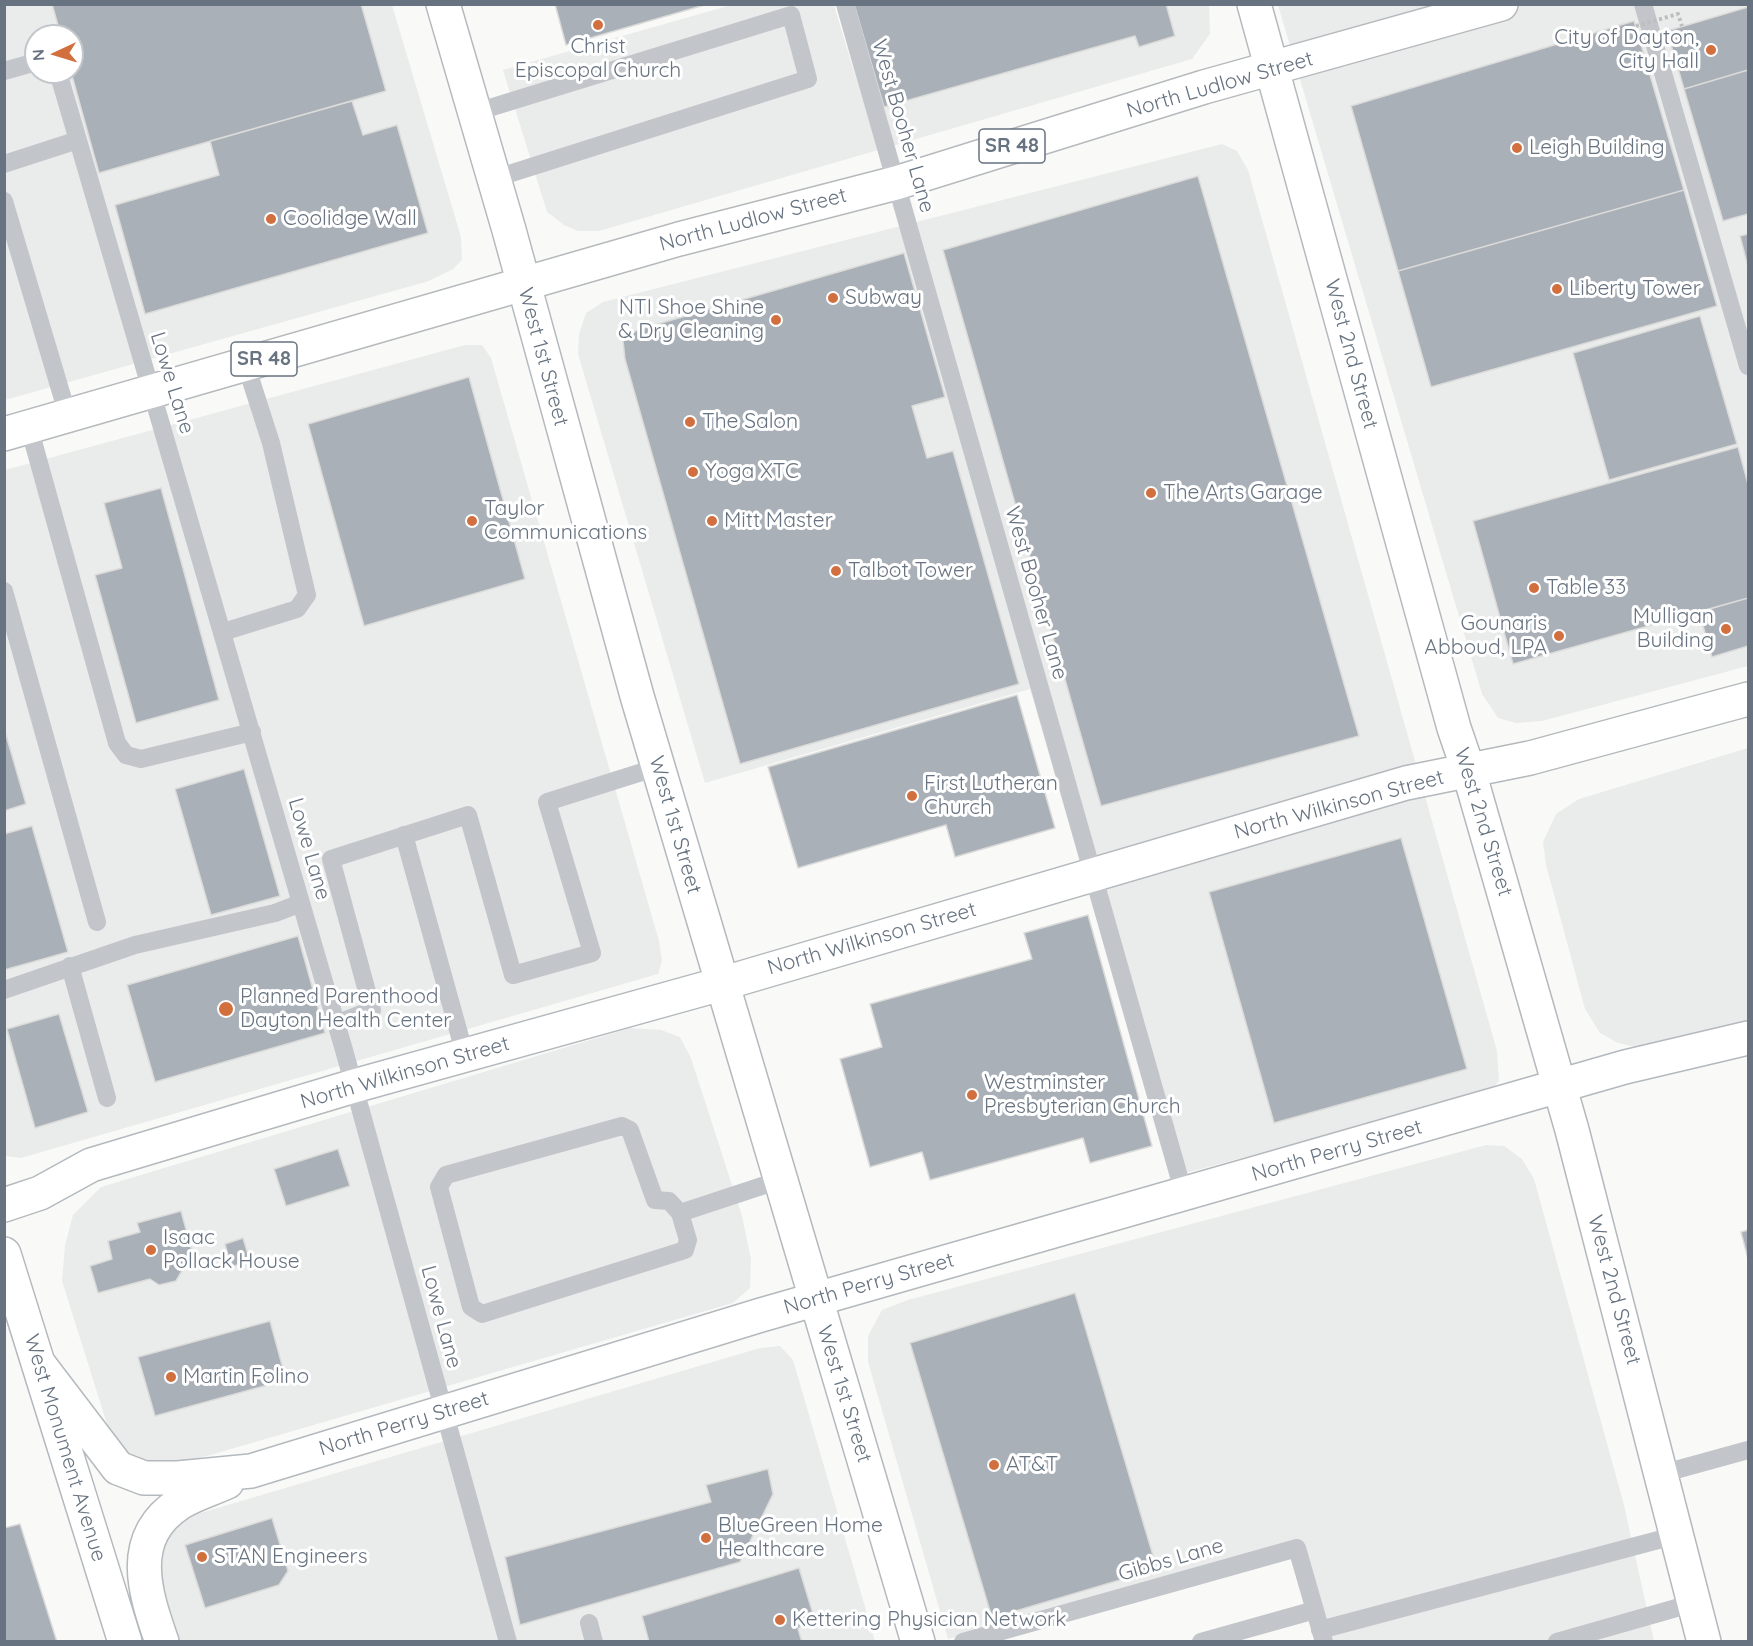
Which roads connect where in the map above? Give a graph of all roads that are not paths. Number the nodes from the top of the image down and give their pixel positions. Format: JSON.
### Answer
{"nodes":[{"id":1,"x":443,"y":4,"type":"edge"},
{"id":2,"x":845,"y":4,"type":"edge"},
{"id":3,"x":1254,"y":4,"type":"edge"},
{"id":4,"x":1501,"y":4,"type":"edge"},
{"id":5,"x":1643,"y":4,"type":"edge"},
{"id":6,"x":24,"y":65,"type":"edge"},
{"id":7,"x":1272,"y":69,"type":"junction"},
{"id":8,"x":4,"y":71,"type":"edge"},
{"id":9,"x":62,"y":84,"type":"edge"},
{"id":10,"x":473,"y":113,"type":"junction"},
{"id":11,"x":78,"y":140,"type":"junction"},
{"id":12,"x":4,"y":164,"type":"edge"},
{"id":13,"x":494,"y":179,"type":"junction"},
{"id":14,"x":896,"y":183,"type":"junction"},
{"id":15,"x":4,"y":201,"type":"edge"},
{"id":16,"x":523,"y":284,"type":"junction"},
{"id":17,"x":246,"y":364,"type":"junction"},
{"id":18,"x":1749,"y":366,"type":"edge"},
{"id":19,"x":151,"y":392,"type":"junction"},
{"id":20,"x":68,"y":416,"type":"junction"},
{"id":21,"x":17,"y":431,"type":"edge"},
{"id":22,"x":4,"y":591,"type":"edge"},
{"id":23,"x":223,"y":632,"type":"junction"},
{"id":24,"x":1749,"y":699,"type":"edge"},
{"id":25,"x":252,"y":732,"type":"junction"},
{"id":26,"x":658,"y":768,"type":"junction"},
{"id":27,"x":1469,"y":772,"type":"junction"},
{"id":28,"x":404,"y":835,"type":"junction"},
{"id":29,"x":1093,"y":874,"type":"junction"},
{"id":30,"x":301,"y":903,"type":"junction"},
{"id":31,"x":97,"y":922,"type":"dead end"},
{"id":32,"x":70,"y":966,"type":"junction"},
{"id":33,"x":721,"y":984,"type":"junction"},
{"id":34,"x":4,"y":990,"type":"edge"},
{"id":35,"x":336,"y":1024,"type":"junction"},
{"id":36,"x":1749,"y":1038,"type":"edge"},
{"id":37,"x":465,"y":1055,"type":"junction"},
{"id":38,"x":354,"y":1086,"type":"junction"},
{"id":39,"x":1561,"y":1088,"type":"junction"},
{"id":40,"x":107,"y":1098,"type":"dead end"},
{"id":41,"x":780,"y":1180,"type":"junction"},
{"id":42,"x":1184,"y":1194,"type":"junction"},
{"id":43,"x":4,"y":1205,"type":"edge"},
{"id":44,"x":680,"y":1213,"type":"junction"},
{"id":45,"x":4,"y":1254,"type":"edge"},
{"id":46,"x":816,"y":1299,"type":"junction"},
{"id":47,"x":38,"y":1363,"type":"junction"},
{"id":48,"x":444,"y":1413,"type":"junction"},
{"id":49,"x":1749,"y":1450,"type":"edge"},
{"id":50,"x":250,"y":1471,"type":"junction"},
{"id":51,"x":1661,"y":1474,"type":"junction"},
{"id":52,"x":1677,"y":1535,"type":"junction"},
{"id":53,"x":1694,"y":1604,"type":"junction"},
{"id":54,"x":1315,"y":1610,"type":"junction"},
{"id":55,"x":589,"y":1623,"type":"dead end"},
{"id":56,"x":1322,"y":1636,"type":"edge"},
{"id":57,"x":125,"y":1641,"type":"edge"},
{"id":58,"x":162,"y":1641,"type":"edge"},
{"id":59,"x":508,"y":1641,"type":"edge"},
{"id":60,"x":594,"y":1641,"type":"edge"},
{"id":61,"x":918,"y":1641,"type":"edge"},
{"id":62,"x":963,"y":1641,"type":"edge"},
{"id":63,"x":1201,"y":1641,"type":"edge"},
{"id":64,"x":1557,"y":1641,"type":"edge"},
{"id":65,"x":1704,"y":1641,"type":"edge"}],
"edges":[{"from":1,"to":10,"type":"main road","name":"West 1st Street"},
{"from":2,"to":14,"type":"lane","name":"West Booher Lane"},
{"from":3,"to":7,"type":"main road","name":"West 2nd Street"},
{"from":4,"to":7,"type":"main road","name":"North Ludlow Street","number":"SR 48"},
{"from":5,"to":18,"type":"lane"},
{"from":6,"to":8,"type":"lane"},
{"from":7,"to":14,"type":"main road","name":"North Ludlow Street","number":"SR 48"},
{"from":7,"to":27,"type":"main road","name":"West 2nd Street"},
{"from":9,"to":11,"type":"lane","name":"Lowe Lane"},
{"from":10,"to":13,"type":"main road","name":"West 1st Street"},
{"from":10,"to":13,"type":"lane"},
{"from":11,"to":12,"type":"lane"},
{"from":11,"to":19,"type":"lane","name":"Lowe Lane"},
{"from":13,"to":16,"type":"main road","name":"West 1st Street"},
{"from":14,"to":16,"type":"main road","name":"North Ludlow Street","number":"SR 48"},
{"from":14,"to":29,"type":"lane","name":"West Booher Lane"},
{"from":15,"to":20,"type":"lane"},
{"from":16,"to":17,"type":"main road","name":"North Ludlow Street","number":"SR 48"},
{"from":16,"to":26,"type":"main road","name":"West 1st Street"},
{"from":17,"to":19,"type":"main road","name":"North Ludlow Street","number":"SR 48"},
{"from":17,"to":23,"type":"lane"},
{"from":19,"to":20,"type":"main road","name":"North Ludlow Street","number":"SR 48"},
{"from":19,"to":23,"type":"lane","name":"Lowe Lane"},
{"from":20,"to":21,"type":"main road","name":"North Ludlow Street","number":"SR 48"},
{"from":21,"to":25,"type":"lane"},
{"from":22,"to":31,"type":"lane"},
{"from":23,"to":25,"type":"lane","name":"Lowe Lane"},
{"from":24,"to":27,"type":"main road","name":"North Wilkinson Street"},
{"from":25,"to":30,"type":"lane","name":"Lowe Lane"},
{"from":26,"to":28,"type":"lane"},
{"from":26,"to":33,"type":"main road","name":"West 1st Street"},
{"from":27,"to":29,"type":"main road","name":"North Wilkinson Street"},
{"from":27,"to":39,"type":"main road","name":"West 2nd Street"},
{"from":28,"to":35,"type":"lane"},
{"from":28,"to":37,"type":"lane"},
{"from":29,"to":33,"type":"main road","name":"North Wilkinson Street"},
{"from":29,"to":42,"type":"lane","name":"West Booher Lane"},
{"from":30,"to":32,"type":"lane"},
{"from":30,"to":35,"type":"lane","name":"Lowe Lane"},
{"from":32,"to":34,"type":"lane"},
{"from":32,"to":40,"type":"lane"},
{"from":33,"to":37,"type":"main road","name":"North Wilkinson Street"},
{"from":33,"to":41,"type":"main road","name":"West 1st Street"},
{"from":35,"to":38,"type":"lane","name":"Lowe Lane"},
{"from":36,"to":39,"type":"main road","name":"North Perry Street"},
{"from":37,"to":38,"type":"main road","name":"North Wilkinson Street"},
{"from":38,"to":43,"type":"main road","name":"North Wilkinson Street"},
{"from":38,"to":48,"type":"lane","name":"Lowe Lane"},
{"from":39,"to":42,"type":"main road","name":"North Perry Street"},
{"from":39,"to":51,"type":"main road","name":"West 2nd Street"},
{"from":41,"to":44,"type":"lane"},
{"from":41,"to":46,"type":"main road","name":"West 1st Street"},
{"from":42,"to":46,"type":"main road","name":"North Perry Street"},
{"from":44,"to":44,"type":"lane"},
{"from":45,"to":47,"type":"main road","name":"West Monument Avenue"},
{"from":46,"to":48,"type":"main road","name":"North Perry Street"},
{"from":46,"to":61,"type":"main road","name":"West 1st Street"},
{"from":47,"to":50,"type":"main road","name":"North Perry Street"},
{"from":47,"to":57,"type":"main road","name":"West Monument Avenue"},
{"from":48,"to":50,"type":"main road","name":"North Perry Street"},
{"from":48,"to":59,"type":"lane","name":"Lowe Lane"},
{"from":49,"to":51,"type":"lane"},
{"from":50,"to":58,"type":"main road"},
{"from":51,"to":52,"type":"main road","name":"West 2nd Street"},
{"from":52,"to":53,"type":"main road","name":"West 2nd Street"},
{"from":52,"to":56,"type":"lane"},
{"from":53,"to":64,"type":"lane"},
{"from":53,"to":65,"type":"main road","name":"West 2nd Street"},
{"from":54,"to":56,"type":"lane","name":"Gibbs Lane"},
{"from":54,"to":62,"type":"lane","name":"Gibbs Lane"},
{"from":54,"to":63,"type":"lane"},
{"from":55,"to":60,"type":"lane"}]}
